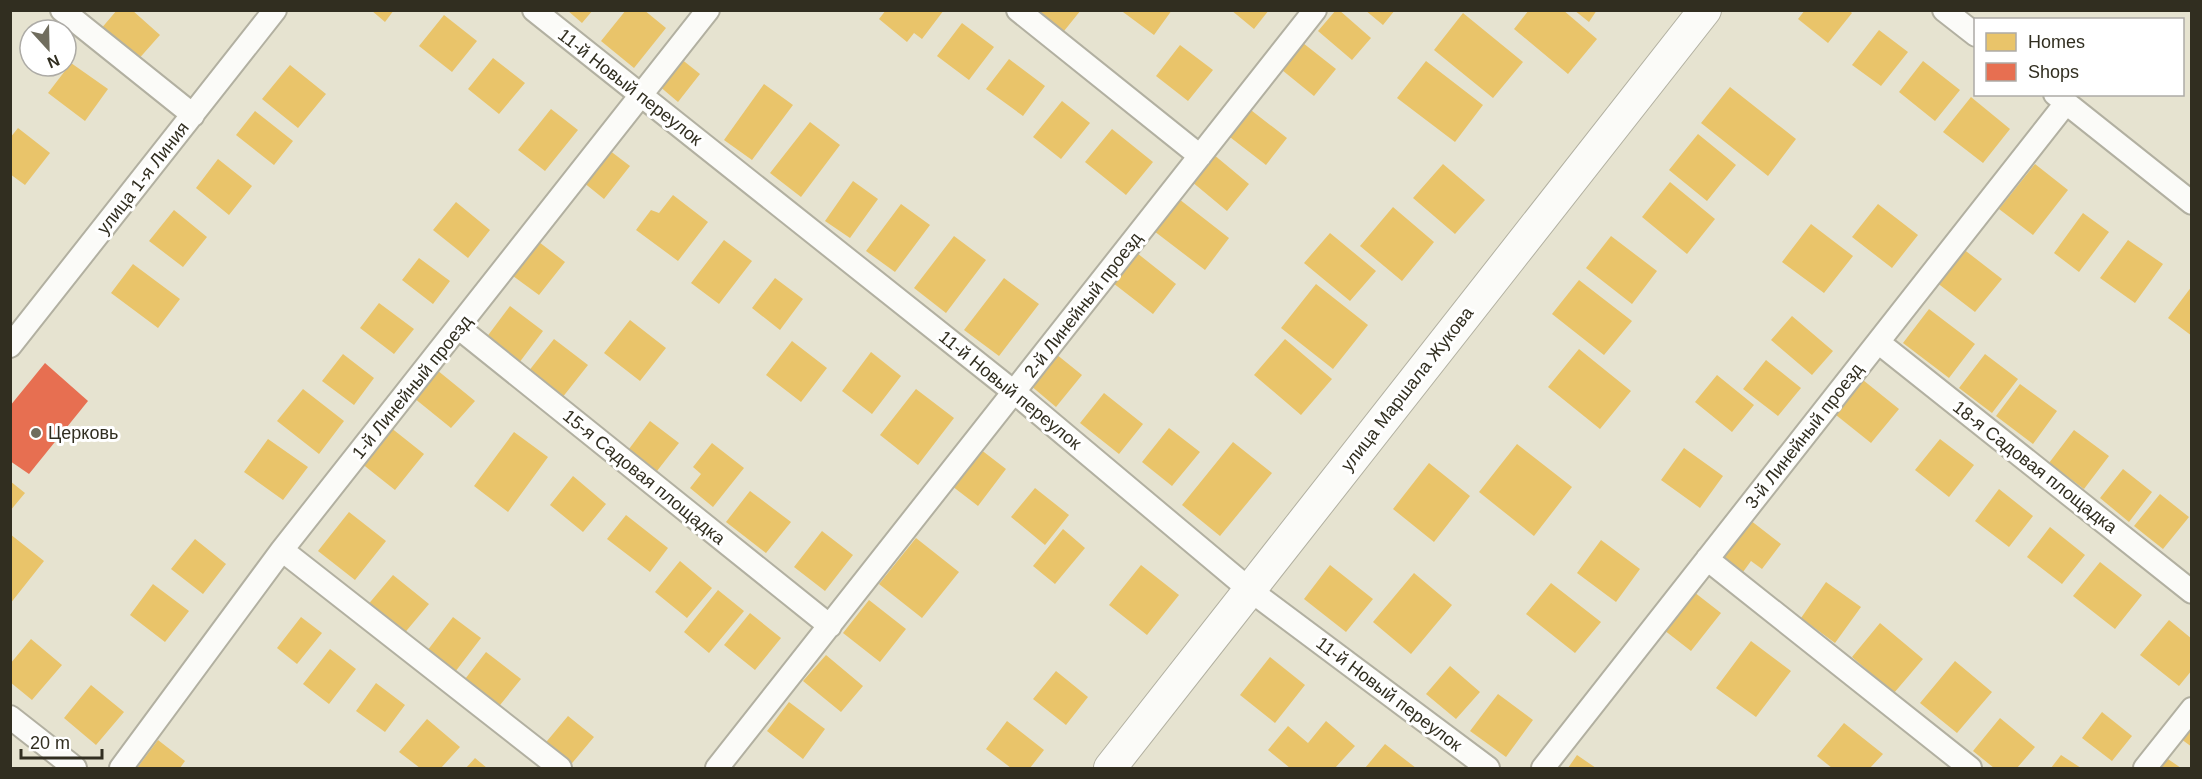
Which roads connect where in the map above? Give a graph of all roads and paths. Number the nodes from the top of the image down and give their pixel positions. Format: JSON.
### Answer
{"nodes":[{"id":1,"x":62,"y":10,"type":"edge"},
{"id":2,"x":275,"y":10,"type":"edge"},
{"id":3,"x":534,"y":10,"type":"edge"},
{"id":4,"x":708,"y":10,"type":"edge"},
{"id":5,"x":1018,"y":10,"type":"edge"},
{"id":6,"x":1315,"y":10,"type":"edge"},
{"id":7,"x":1705,"y":10,"type":"edge"},
{"id":8,"x":1944,"y":10,"type":"edge"},
{"id":9,"x":1974,"y":32,"type":"edge"},
{"id":10,"x":642,"y":96,"type":"junction"},
{"id":11,"x":2060,"y":99,"type":"edge"},
{"id":12,"x":193,"y":115,"type":"junction"},
{"id":13,"x":1200,"y":156,"type":"junction"},
{"id":14,"x":2192,"y":203,"type":"edge"},
{"id":15,"x":459,"y":328,"type":"junction"},
{"id":16,"x":12,"y":341,"type":"edge"},
{"id":17,"x":1878,"y":342,"type":"junction"},
{"id":18,"x":1014,"y":392,"type":"junction"},
{"id":19,"x":282,"y":550,"type":"junction"},
{"id":20,"x":1707,"y":559,"type":"junction"},
{"id":21,"x":1250,"y":590,"type":"junction"},
{"id":22,"x":2192,"y":592,"type":"edge"},
{"id":23,"x":830,"y":626,"type":"junction"},
{"id":24,"x":2192,"y":710,"type":"edge"},
{"id":25,"x":10,"y":717,"type":"edge"},
{"id":26,"x":75,"y":768,"type":"edge"},
{"id":27,"x":121,"y":768,"type":"edge"},
{"id":28,"x":560,"y":768,"type":"edge"},
{"id":29,"x":717,"y":768,"type":"edge"},
{"id":30,"x":1110,"y":768,"type":"edge"},
{"id":31,"x":1488,"y":768,"type":"edge"},
{"id":32,"x":1543,"y":768,"type":"edge"},
{"id":33,"x":1970,"y":768,"type":"edge"},
{"id":34,"x":2145,"y":768,"type":"edge"}],
"edges":[{"from":1,"to":12,"type":"street"},
{"from":2,"to":12,"type":"street","name":"улица 1-я Линия"},
{"from":3,"to":10,"type":"street","name":"11-й Новый переулок"},
{"from":4,"to":10,"type":"street","name":"1-й Линейный проезд"},
{"from":5,"to":13,"type":"street"},
{"from":6,"to":13,"type":"street","name":"2-й Линейный проезд"},
{"from":7,"to":21,"type":"main road","name":"улица Маршала Жукова"},
{"from":8,"to":9,"type":"street"},
{"from":10,"to":15,"type":"street","name":"1-й Линейный проезд"},
{"from":10,"to":18,"type":"street","name":"11-й Новый переулок"},
{"from":11,"to":14,"type":"street"},
{"from":11,"to":17,"type":"street","name":"3-й Линейный проезд"},
{"from":12,"to":16,"type":"street","name":"улица 1-я Линия"},
{"from":13,"to":18,"type":"street","name":"2-й Линейный проезд"},
{"from":15,"to":19,"type":"street","name":"1-й Линейный проезд"},
{"from":15,"to":23,"type":"street","name":"15-я Садовая площадка"},
{"from":17,"to":20,"type":"street","name":"3-й Линейный проезд"},
{"from":17,"to":22,"type":"street","name":"18-я Садовая площадка"},
{"from":18,"to":21,"type":"street","name":"11-й Новый переулок"},
{"from":18,"to":23,"type":"street","name":"2-й Линейный проезд"},
{"from":19,"to":27,"type":"street","name":"1-й Линейный проезд"},
{"from":19,"to":28,"type":"street"},
{"from":20,"to":32,"type":"street","name":"3-й Линейный проезд"},
{"from":20,"to":33,"type":"street"},
{"from":21,"to":30,"type":"main road","name":"улица Маршала Жукова"},
{"from":21,"to":31,"type":"street","name":"11-й Новый переулок"},
{"from":23,"to":29,"type":"street","name":"2-й Линейный проезд"},
{"from":24,"to":34,"type":"street"},
{"from":25,"to":26,"type":"street"}]}
